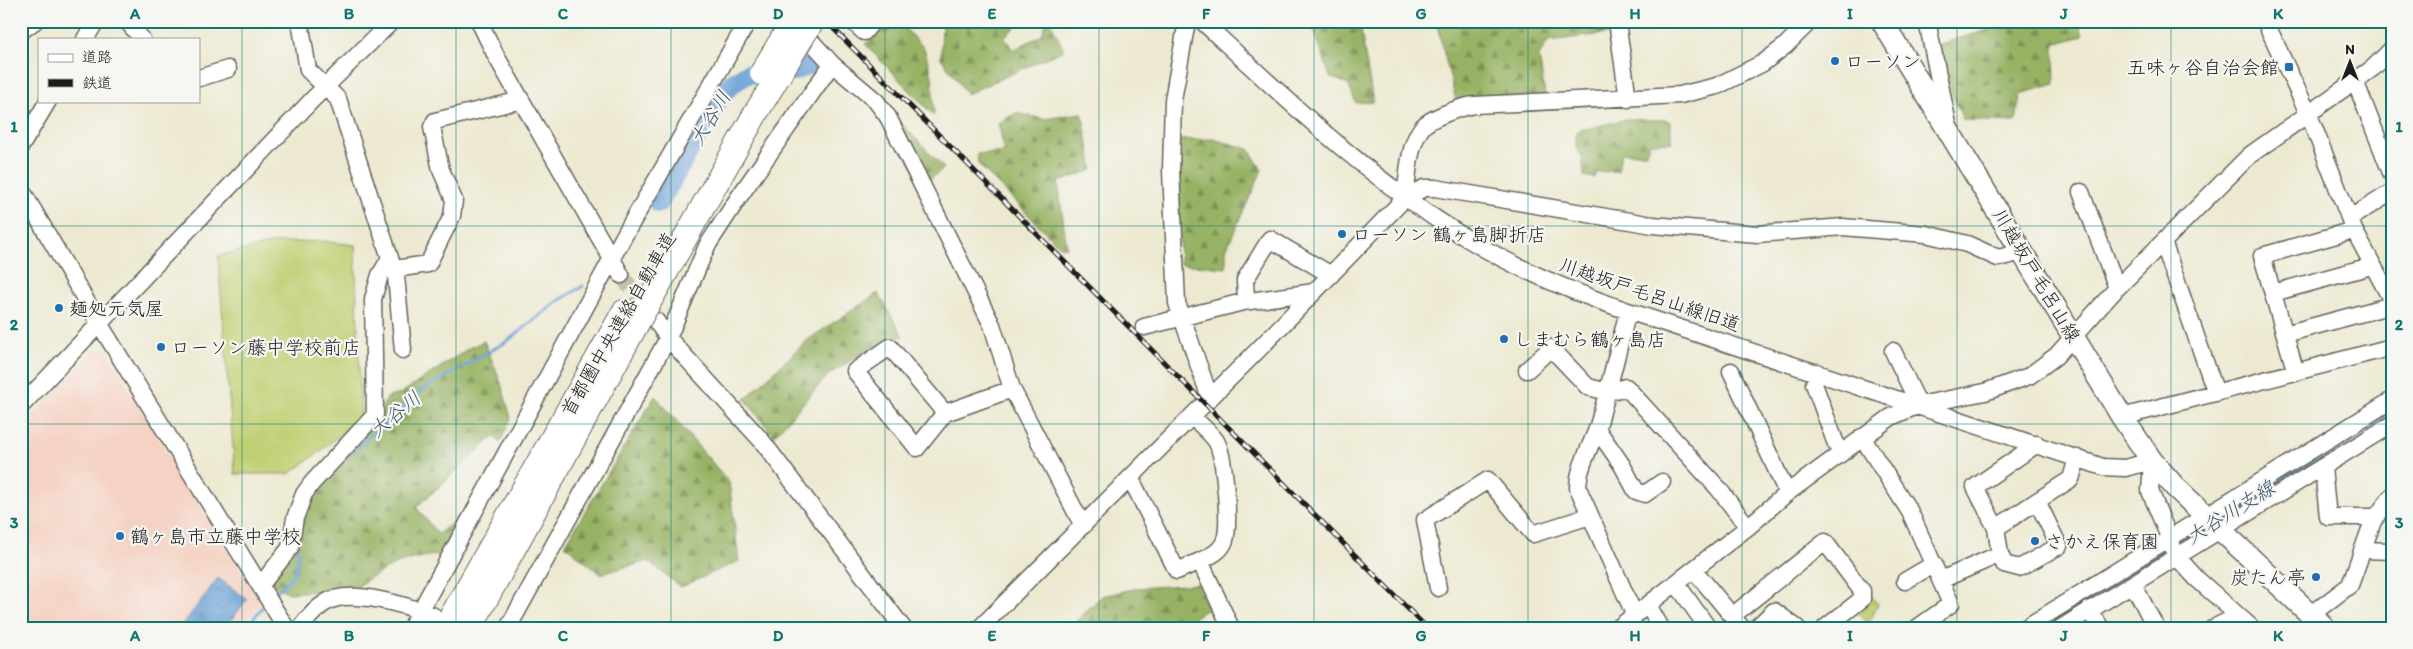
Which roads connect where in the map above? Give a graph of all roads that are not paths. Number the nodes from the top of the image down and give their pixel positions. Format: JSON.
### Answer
{"nodes":[{"id":1,"x":35,"y":21,"type":"edge"},
{"id":2,"x":127,"y":21,"type":"edge"},
{"id":3,"x":300,"y":21,"type":"edge"},
{"id":4,"x":392,"y":21,"type":"edge"},
{"id":5,"x":479,"y":21,"type":"edge"},
{"id":6,"x":748,"y":21,"type":"edge"},
{"id":7,"x":792,"y":21,"type":"edge"},
{"id":8,"x":812,"y":21,"type":"edge"},
{"id":9,"x":1187,"y":21,"type":"edge"},
{"id":10,"x":1202,"y":21,"type":"edge"},
{"id":11,"x":1617,"y":21,"type":"edge"},
{"id":12,"x":1810,"y":21,"type":"edge"},
{"id":13,"x":1882,"y":21,"type":"edge"},
{"id":14,"x":1927,"y":21,"type":"edge"},
{"id":15,"x":2265,"y":21,"type":"edge"},
{"id":16,"x":21,"y":31,"type":"edge"},
{"id":17,"x":141,"y":38,"type":"edge"},
{"id":18,"x":2392,"y":49,"type":"edge"},
{"id":19,"x":832,"y":64,"type":"junction"},
{"id":20,"x":228,"y":69,"type":"dead end"},
{"id":21,"x":200,"y":78,"type":"edge"},
{"id":22,"x":2355,"y":81,"type":"junction"},
{"id":23,"x":326,"y":86,"type":"junction"},
{"id":24,"x":1628,"y":99,"type":"junction"},
{"id":25,"x":521,"y":100,"type":"junction"},
{"id":26,"x":47,"y":102,"type":"edge"},
{"id":27,"x":2309,"y":116,"type":"junction"},
{"id":28,"x":1950,"y":132,"type":"junction"},
{"id":29,"x":21,"y":146,"type":"edge"},
{"id":30,"x":2392,"y":175,"type":"edge"},
{"id":31,"x":2081,"y":192,"type":"dead end"},
{"id":32,"x":2392,"y":192,"type":"edge"},
{"id":33,"x":23,"y":196,"type":"edge"},
{"id":34,"x":1405,"y":198,"type":"junction"},
{"id":35,"x":2352,"y":224,"type":"junction"},
{"id":36,"x":2163,"y":242,"type":"junction"},
{"id":37,"x":2023,"y":252,"type":"junction"},
{"id":38,"x":611,"y":260,"type":"junction"},
{"id":39,"x":392,"y":264,"type":"junction"},
{"id":40,"x":2371,"y":266,"type":"junction"},
{"id":41,"x":621,"y":275,"type":"tunnel mouth"},
{"id":42,"x":1331,"y":275,"type":"junction"},
{"id":43,"x":2117,"y":288,"type":"junction"},
{"id":44,"x":1314,"y":292,"type":"junction"},
{"id":45,"x":2273,"y":292,"type":"junction"},
{"id":46,"x":1246,"y":301,"type":"junction"},
{"id":47,"x":2392,"y":303,"type":"edge"},
{"id":48,"x":1628,"y":311,"type":"junction"},
{"id":49,"x":1182,"y":318,"type":"junction"},
{"id":50,"x":638,"y":319,"type":"junction"},
{"id":51,"x":99,"y":323,"type":"junction"},
{"id":52,"x":1144,"y":327,"type":"dead end"},
{"id":53,"x":2285,"y":334,"type":"junction"},
{"id":54,"x":2074,"y":336,"type":"junction"},
{"id":55,"x":668,"y":338,"type":"junction"},
{"id":56,"x":2392,"y":347,"type":"edge"},
{"id":57,"x":403,"y":350,"type":"dead end"},
{"id":58,"x":1893,"y":351,"type":"dead end"},
{"id":59,"x":1527,"y":370,"type":"dead end"},
{"id":60,"x":1731,"y":371,"type":"dead end"},
{"id":61,"x":1817,"y":372,"type":"junction"},
{"id":62,"x":2296,"y":373,"type":"junction"},
{"id":63,"x":1012,"y":389,"type":"junction"},
{"id":64,"x":1608,"y":392,"type":"junction"},
{"id":65,"x":2216,"y":393,"type":"junction"},
{"id":66,"x":1210,"y":398,"type":"junction"},
{"id":67,"x":2392,"y":400,"type":"edge"},
{"id":68,"x":1919,"y":405,"type":"junction"},
{"id":69,"x":21,"y":406,"type":"edge"},
{"id":70,"x":945,"y":413,"type":"junction"},
{"id":71,"x":1192,"y":416,"type":"junction"},
{"id":72,"x":2122,"y":417,"type":"junction"},
{"id":73,"x":2392,"y":424,"type":"edge"},
{"id":74,"x":1597,"y":429,"type":"junction"},
{"id":75,"x":1862,"y":437,"type":"junction"},
{"id":76,"x":2037,"y":444,"type":"junction"},
{"id":77,"x":1842,"y":452,"type":"junction"},
{"id":78,"x":2077,"y":458,"type":"junction"},
{"id":79,"x":2152,"y":461,"type":"junction"},
{"id":80,"x":2323,"y":468,"type":"junction"},
{"id":81,"x":1131,"y":479,"type":"junction"},
{"id":82,"x":1662,"y":482,"type":"dead end"},
{"id":83,"x":1786,"y":493,"type":"junction"},
{"id":84,"x":2392,"y":496,"type":"edge"},
{"id":85,"x":2036,"y":502,"type":"junction"},
{"id":86,"x":1590,"y":516,"type":"junction"},
{"id":87,"x":2376,"y":517,"type":"junction"},
{"id":88,"x":2213,"y":524,"type":"junction"},
{"id":89,"x":1082,"y":526,"type":"junction"},
{"id":90,"x":1748,"y":527,"type":"junction"},
{"id":91,"x":1996,"y":528,"type":"junction"},
{"id":92,"x":2170,"y":538,"type":"junction"},
{"id":93,"x":2362,"y":550,"type":"junction"},
{"id":94,"x":2392,"y":551,"type":"edge"},
{"id":95,"x":2000,"y":554,"type":"junction"},
{"id":96,"x":2177,"y":557,"type":"junction"},
{"id":97,"x":1200,"y":562,"type":"junction"},
{"id":98,"x":1934,"y":564,"type":"junction"},
{"id":99,"x":1694,"y":570,"type":"junction"},
{"id":100,"x":1941,"y":580,"type":"junction"},
{"id":101,"x":1905,"y":581,"type":"dead end"},
{"id":102,"x":1676,"y":583,"type":"junction"},
{"id":103,"x":2133,"y":584,"type":"junction"},
{"id":104,"x":260,"y":586,"type":"junction"},
{"id":105,"x":1438,"y":588,"type":"dead end"},
{"id":106,"x":1648,"y":605,"type":"junction"},
{"id":107,"x":2090,"y":610,"type":"junction"},
{"id":108,"x":2238,"y":616,"type":"junction"},
{"id":109,"x":433,"y":618,"type":"edge"},
{"id":110,"x":2318,"y":621,"type":"edge"},
{"id":111,"x":1737,"y":622,"type":"edge"},
{"id":112,"x":1626,"y":624,"type":"edge"},
{"id":113,"x":1927,"y":625,"type":"edge"},
{"id":114,"x":286,"y":628,"type":"edge"},
{"id":115,"x":300,"y":628,"type":"edge"},
{"id":116,"x":411,"y":628,"type":"edge"},
{"id":117,"x":470,"y":628,"type":"edge"},
{"id":118,"x":508,"y":628,"type":"edge"},
{"id":119,"x":903,"y":628,"type":"edge"},
{"id":120,"x":980,"y":628,"type":"edge"},
{"id":121,"x":1231,"y":628,"type":"edge"},
{"id":122,"x":1661,"y":628,"type":"edge"},
{"id":123,"x":1708,"y":628,"type":"edge"},
{"id":124,"x":1756,"y":628,"type":"edge"},
{"id":125,"x":1797,"y":628,"type":"edge"},
{"id":126,"x":1825,"y":628,"type":"edge"},
{"id":127,"x":2025,"y":628,"type":"edge"},
{"id":128,"x":2061,"y":628,"type":"edge"},
{"id":129,"x":2101,"y":628,"type":"edge"},
{"id":130,"x":2156,"y":628,"type":"edge"},
{"id":131,"x":2212,"y":628,"type":"edge"},
{"id":132,"x":2252,"y":628,"type":"edge"}],
"edges":[{"from":1,"to":16,"type":"street"},
{"from":2,"to":17,"type":"street"},
{"from":3,"to":23,"type":"street"},
{"from":4,"to":23,"type":"street"},
{"from":5,"to":25,"type":"street"},
{"from":6,"to":38,"type":"street"},
{"from":7,"to":19,"type":"street"},
{"from":7,"to":50,"type":"highway","name":"首都圏中央連絡自動車道","bridge":true},
{"from":8,"to":50,"type":"highway","name":"首都圏中央連絡自動車道","bridge":true},
{"from":9,"to":49,"type":"street"},
{"from":10,"to":34,"type":"street","name":"川越坂戸毛呂山線旧道"},
{"from":11,"to":24,"type":"street"},
{"from":12,"to":24,"type":"street"},
{"from":13,"to":28,"type":"main road","name":"川越坂戸毛呂山線"},
{"from":14,"to":28,"type":"street"},
{"from":15,"to":27,"type":"street"},
{"from":18,"to":22,"type":"street"},
{"from":19,"to":55,"type":"street"},
{"from":19,"to":63,"type":"street"},
{"from":20,"to":21,"type":"street"},
{"from":22,"to":27,"type":"street"},
{"from":22,"to":30,"type":"street"},
{"from":23,"to":39,"type":"street"},
{"from":23,"to":51,"type":"street"},
{"from":24,"to":34,"type":"street"},
{"from":25,"to":38,"type":"street"},
{"from":25,"to":39,"type":"street"},
{"from":26,"to":29,"type":"street"},
{"from":27,"to":35,"type":"street"},
{"from":27,"to":36,"type":"street"},
{"from":28,"to":37,"type":"main road","name":"川越坂戸毛呂山線"},
{"from":31,"to":43,"type":"street"},
{"from":32,"to":35,"type":"street"},
{"from":33,"to":51,"type":"street"},
{"from":34,"to":37,"type":"street"},
{"from":34,"to":42,"type":"street"},
{"from":34,"to":48,"type":"street","name":"川越坂戸毛呂山線旧道"},
{"from":35,"to":40,"type":"street"},
{"from":35,"to":45,"type":"street"},
{"from":36,"to":43,"type":"street"},
{"from":36,"to":65,"type":"street"},
{"from":37,"to":54,"type":"main road","name":"川越坂戸毛呂山線"},
{"from":38,"to":41,"type":"street"},
{"from":38,"to":109,"type":"street"},
{"from":39,"to":57,"type":"street"},
{"from":39,"to":104,"type":"street"},
{"from":40,"to":45,"type":"street"},
{"from":40,"to":47,"type":"street"},
{"from":42,"to":44,"type":"street"},
{"from":42,"to":46,"type":"street"},
{"from":43,"to":54,"type":"street"},
{"from":44,"to":46,"type":"street"},
{"from":44,"to":66,"type":"street"},
{"from":45,"to":53,"type":"street"},
{"from":46,"to":49,"type":"street"},
{"from":47,"to":53,"type":"street"},
{"from":48,"to":61,"type":"street","name":"川越坂戸毛呂山線旧道"},
{"from":48,"to":64,"type":"street"},
{"from":49,"to":52,"type":"street"},
{"from":49,"to":66,"type":"street"},
{"from":50,"to":55,"type":"street"},
{"from":50,"to":109,"type":"highway","name":"首都圏中央連絡自動車道"},
{"from":50,"to":117,"type":"highway","name":"首都圏中央連絡自動車道"},
{"from":51,"to":69,"type":"street"},
{"from":51,"to":104,"type":"street"},
{"from":53,"to":62,"type":"street"},
{"from":54,"to":68,"type":"street"},
{"from":54,"to":72,"type":"main road","name":"川越坂戸毛呂山線"},
{"from":55,"to":118,"type":"street"},
{"from":55,"to":119,"type":"street"},
{"from":56,"to":62,"type":"street"},
{"from":58,"to":68,"type":"street"},
{"from":59,"to":64,"type":"street"},
{"from":60,"to":83,"type":"street"},
{"from":61,"to":68,"type":"street","name":"川越坂戸毛呂山線旧道"},
{"from":61,"to":77,"type":"street"},
{"from":62,"to":65,"type":"street"},
{"from":63,"to":70,"type":"street"},
{"from":63,"to":89,"type":"street"},
{"from":64,"to":74,"type":"street"},
{"from":64,"to":90,"type":"street"},
{"from":65,"to":72,"type":"street"},
{"from":66,"to":71,"type":"street"},
{"from":67,"to":88,"type":"street"},
{"from":68,"to":75,"type":"street"},
{"from":68,"to":76,"type":"street","name":"川越坂戸毛呂山線旧道"},
{"from":70,"to":70,"type":"street"},
{"from":71,"to":81,"type":"street"},
{"from":71,"to":97,"type":"street"},
{"from":72,"to":79,"type":"main road","name":"川越坂戸毛呂山線"},
{"from":73,"to":80,"type":"street"},
{"from":74,"to":82,"type":"street"},
{"from":74,"to":86,"type":"street"},
{"from":75,"to":77,"type":"street"},
{"from":75,"to":98,"type":"street"},
{"from":76,"to":78,"type":"street","name":"川越坂戸毛呂山線旧道"},
{"from":76,"to":91,"type":"street"},
{"from":77,"to":83,"type":"street"},
{"from":78,"to":79,"type":"street","name":"川越坂戸毛呂山線旧道"},
{"from":78,"to":85,"type":"street"},
{"from":79,"to":88,"type":"main road","name":"川越坂戸毛呂山線"},
{"from":79,"to":92,"type":"street"},
{"from":80,"to":87,"type":"street"},
{"from":80,"to":88,"type":"street"},
{"from":81,"to":89,"type":"street"},
{"from":81,"to":97,"type":"street"},
{"from":83,"to":90,"type":"street"},
{"from":84,"to":87,"type":"street"},
{"from":85,"to":91,"type":"street"},
{"from":85,"to":95,"type":"street"},
{"from":86,"to":105,"type":"street"},
{"from":86,"to":112,"type":"street"},
{"from":87,"to":93,"type":"street"},
{"from":88,"to":92,"type":"street"},
{"from":88,"to":96,"type":"street"},
{"from":88,"to":110,"type":"main road","name":"川越坂戸毛呂山線"},
{"from":89,"to":120,"type":"street"},
{"from":90,"to":99,"type":"street"},
{"from":91,"to":95,"type":"street"},
{"from":92,"to":96,"type":"street"},
{"from":92,"to":127,"type":"street"},
{"from":93,"to":94,"type":"street"},
{"from":93,"to":110,"type":"street"},
{"from":95,"to":100,"type":"street"},
{"from":96,"to":103,"type":"street"},
{"from":96,"to":108,"type":"street"},
{"from":97,"to":121,"type":"street"},
{"from":98,"to":100,"type":"street"},
{"from":98,"to":101,"type":"street"},
{"from":99,"to":102,"type":"street"},
{"from":99,"to":111,"type":"street"},
{"from":100,"to":113,"type":"street"},
{"from":102,"to":106,"type":"street"},
{"from":102,"to":123,"type":"street"},
{"from":103,"to":107,"type":"street"},
{"from":103,"to":130,"type":"street"},
{"from":104,"to":114,"type":"street"},
{"from":106,"to":112,"type":"street"},
{"from":106,"to":122,"type":"street"},
{"from":107,"to":128,"type":"street"},
{"from":107,"to":129,"type":"street"},
{"from":108,"to":131,"type":"street"},
{"from":108,"to":132,"type":"street"},
{"from":109,"to":115,"type":"street"},
{"from":109,"to":116,"type":"street"},
{"from":111,"to":126,"type":"street"},
{"from":124,"to":125,"type":"street"}]}
